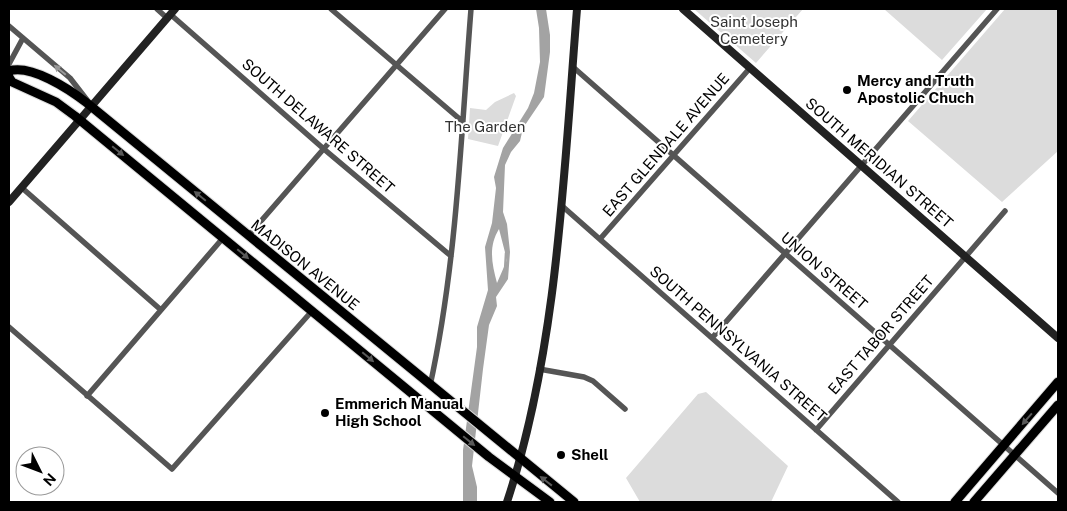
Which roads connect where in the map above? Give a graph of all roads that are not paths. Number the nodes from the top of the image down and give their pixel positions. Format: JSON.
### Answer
{"nodes":[{"id":1,"x":157,"y":9,"type":"edge"},
{"id":2,"x":331,"y":9,"type":"edge"},
{"id":3,"x":445,"y":9,"type":"edge"},
{"id":4,"x":471,"y":9,"type":"edge"},
{"id":5,"x":683,"y":9,"type":"edge"},
{"id":6,"x":997,"y":9,"type":"edge"},
{"id":7,"x":577,"y":10,"type":"edge"},
{"id":8,"x":171,"y":13,"type":"edge"},
{"id":9,"x":9,"y":26,"type":"edge"},
{"id":10,"x":23,"y":38,"type":"junction"},
{"id":11,"x":9,"y":64,"type":"edge"},
{"id":12,"x":396,"y":65,"type":"junction"},
{"id":13,"x":572,"y":67,"type":"junction"},
{"id":14,"x":750,"y":68,"type":"junction"},
{"id":15,"x":9,"y":71,"type":"edge"},
{"id":16,"x":9,"y":77,"type":"edge"},
{"id":17,"x":91,"y":106,"type":"junction"},
{"id":18,"x":80,"y":120,"type":"junction"},
{"id":19,"x":462,"y":121,"type":"junction"},
{"id":20,"x":325,"y":150,"type":"junction"},
{"id":21,"x":673,"y":156,"type":"junction"},
{"id":22,"x":861,"y":166,"type":"junction"},
{"id":23,"x":21,"y":188,"type":"junction"},
{"id":24,"x":9,"y":202,"type":"edge"},
{"id":25,"x":561,"y":205,"type":"junction"},
{"id":26,"x":1005,"y":211,"type":"dead end"},
{"id":27,"x":248,"y":236,"type":"junction"},
{"id":28,"x":224,"y":238,"type":"junction"},
{"id":29,"x":600,"y":239,"type":"junction"},
{"id":30,"x":784,"y":253,"type":"junction"},
{"id":31,"x":451,"y":256,"type":"junction"},
{"id":32,"x":965,"y":257,"type":"junction"},
{"id":33,"x":161,"y":310,"type":"junction"},
{"id":34,"x":312,"y":311,"type":"junction"},
{"id":35,"x":9,"y":328,"type":"edge"},
{"id":36,"x":712,"y":338,"type":"junction"},
{"id":37,"x":1058,"y":338,"type":"edge"},
{"id":38,"x":889,"y":345,"type":"junction"},
{"id":39,"x":539,"y":369,"type":"junction"},
{"id":40,"x":1058,"y":382,"type":"edge"},
{"id":41,"x":430,"y":386,"type":"junction"},
{"id":42,"x":87,"y":396,"type":"junction"},
{"id":43,"x":1058,"y":405,"type":"edge"},
{"id":44,"x":625,"y":409,"type":"dead end"},
{"id":45,"x":816,"y":430,"type":"junction"},
{"id":46,"x":1004,"y":445,"type":"junction"},
{"id":47,"x":1015,"y":455,"type":"junction"},
{"id":48,"x":519,"y":459,"type":"junction"},
{"id":49,"x":515,"y":474,"type":"junction"},
{"id":50,"x":1058,"y":493,"type":"edge"},
{"id":51,"x":507,"y":502,"type":"edge"},
{"id":52,"x":550,"y":502,"type":"edge"},
{"id":53,"x":574,"y":502,"type":"edge"},
{"id":54,"x":898,"y":502,"type":"edge"},
{"id":55,"x":955,"y":502,"type":"edge"},
{"id":56,"x":974,"y":502,"type":"edge"}],
"edges":[{"from":1,"to":8,"type":"street","name":"SOUTH DELAWARE STREET"},
{"from":2,"to":12,"type":"street"},
{"from":3,"to":12,"type":"street"},
{"from":4,"to":19,"type":"street"},
{"from":5,"to":14,"type":"street","name":"SOUTH MERIDIAN STREET"},
{"from":6,"to":22,"type":"street"},
{"from":7,"to":13,"type":"street"},
{"from":8,"to":17,"type":"street"},
{"from":8,"to":20,"type":"street","name":"SOUTH DELAWARE STREET"},
{"from":9,"to":10,"type":"street"},
{"from":10,"to":11,"type":"street"},
{"from":17,"to":10,"type":"street","one_way":true},
{"from":12,"to":19,"type":"street"},
{"from":12,"to":20,"type":"street"},
{"from":13,"to":21,"type":"street","name":"UNION STREET"},
{"from":13,"to":25,"type":"street"},
{"from":14,"to":21,"type":"street","name":"EAST GLENDALE AVENUE"},
{"from":14,"to":22,"type":"street","name":"SOUTH MERIDIAN STREET"},
{"from":15,"to":17,"type":"main road","name":"MADISON AVENUE"},
{"from":16,"to":18,"type":"main road","name":"MADISON AVENUE"},
{"from":17,"to":18,"type":"street"},
{"from":27,"to":17,"type":"main road","name":"MADISON AVENUE","one_way":true},
{"from":18,"to":23,"type":"street"},
{"from":18,"to":28,"type":"main road","name":"MADISON AVENUE","one_way":true},
{"from":19,"to":31,"type":"street"},
{"from":20,"to":27,"type":"street"},
{"from":20,"to":31,"type":"street","name":"SOUTH DELAWARE STREET"},
{"from":21,"to":29,"type":"street","name":"EAST GLENDALE AVENUE"},
{"from":21,"to":30,"type":"street","name":"UNION STREET"},
{"from":22,"to":30,"type":"street"},
{"from":22,"to":32,"type":"street","name":"SOUTH MERIDIAN STREET"},
{"from":23,"to":24,"type":"street"},
{"from":23,"to":33,"type":"street"},
{"from":25,"to":29,"type":"street","name":"SOUTH PENNSYLVANIA STREET"},
{"from":25,"to":39,"type":"street"},
{"from":26,"to":32,"type":"street","name":"EAST TABOR STREET"},
{"from":27,"to":41,"type":"main road","name":"MADISON AVENUE"},
{"from":28,"to":33,"type":"street"},
{"from":28,"to":34,"type":"main road","name":"MADISON AVENUE","one_way":true},
{"from":29,"to":36,"type":"street","name":"SOUTH PENNSYLVANIA STREET"},
{"from":30,"to":36,"type":"street"},
{"from":30,"to":38,"type":"street","name":"UNION STREET"},
{"from":31,"to":41,"type":"street"},
{"from":32,"to":37,"type":"street","name":"SOUTH MERIDIAN STREET"},
{"from":32,"to":38,"type":"street","name":"EAST TABOR STREET"},
{"from":33,"to":42,"type":"street"},
{"from":34,"to":42,"type":"street"},
{"from":34,"to":49,"type":"main road","name":"MADISON AVENUE","one_way":true},
{"from":35,"to":42,"type":"street"},
{"from":36,"to":45,"type":"street","name":"SOUTH PENNSYLVANIA STREET"},
{"from":38,"to":45,"type":"street","name":"EAST TABOR STREET"},
{"from":38,"to":46,"type":"street","name":"UNION STREET"},
{"from":39,"to":44,"type":"street"},
{"from":39,"to":48,"type":"street"},
{"from":40,"to":46,"type":"main road","one_way":true},
{"from":41,"to":48,"type":"main road","name":"MADISON AVENUE"},
{"from":43,"to":47,"type":"main road"},
{"from":45,"to":54,"type":"street","name":"SOUTH PENNSYLVANIA STREET"},
{"from":46,"to":47,"type":"street","name":"UNION STREET"},
{"from":46,"to":55,"type":"main road"},
{"from":47,"to":50,"type":"street","name":"UNION STREET"},
{"from":47,"to":56,"type":"main road"},
{"from":48,"to":49,"type":"street"},
{"from":53,"to":48,"type":"main road","name":"MADISON AVENUE","one_way":true},
{"from":49,"to":51,"type":"street"},
{"from":49,"to":52,"type":"main road","name":"MADISON AVENUE"}]}
